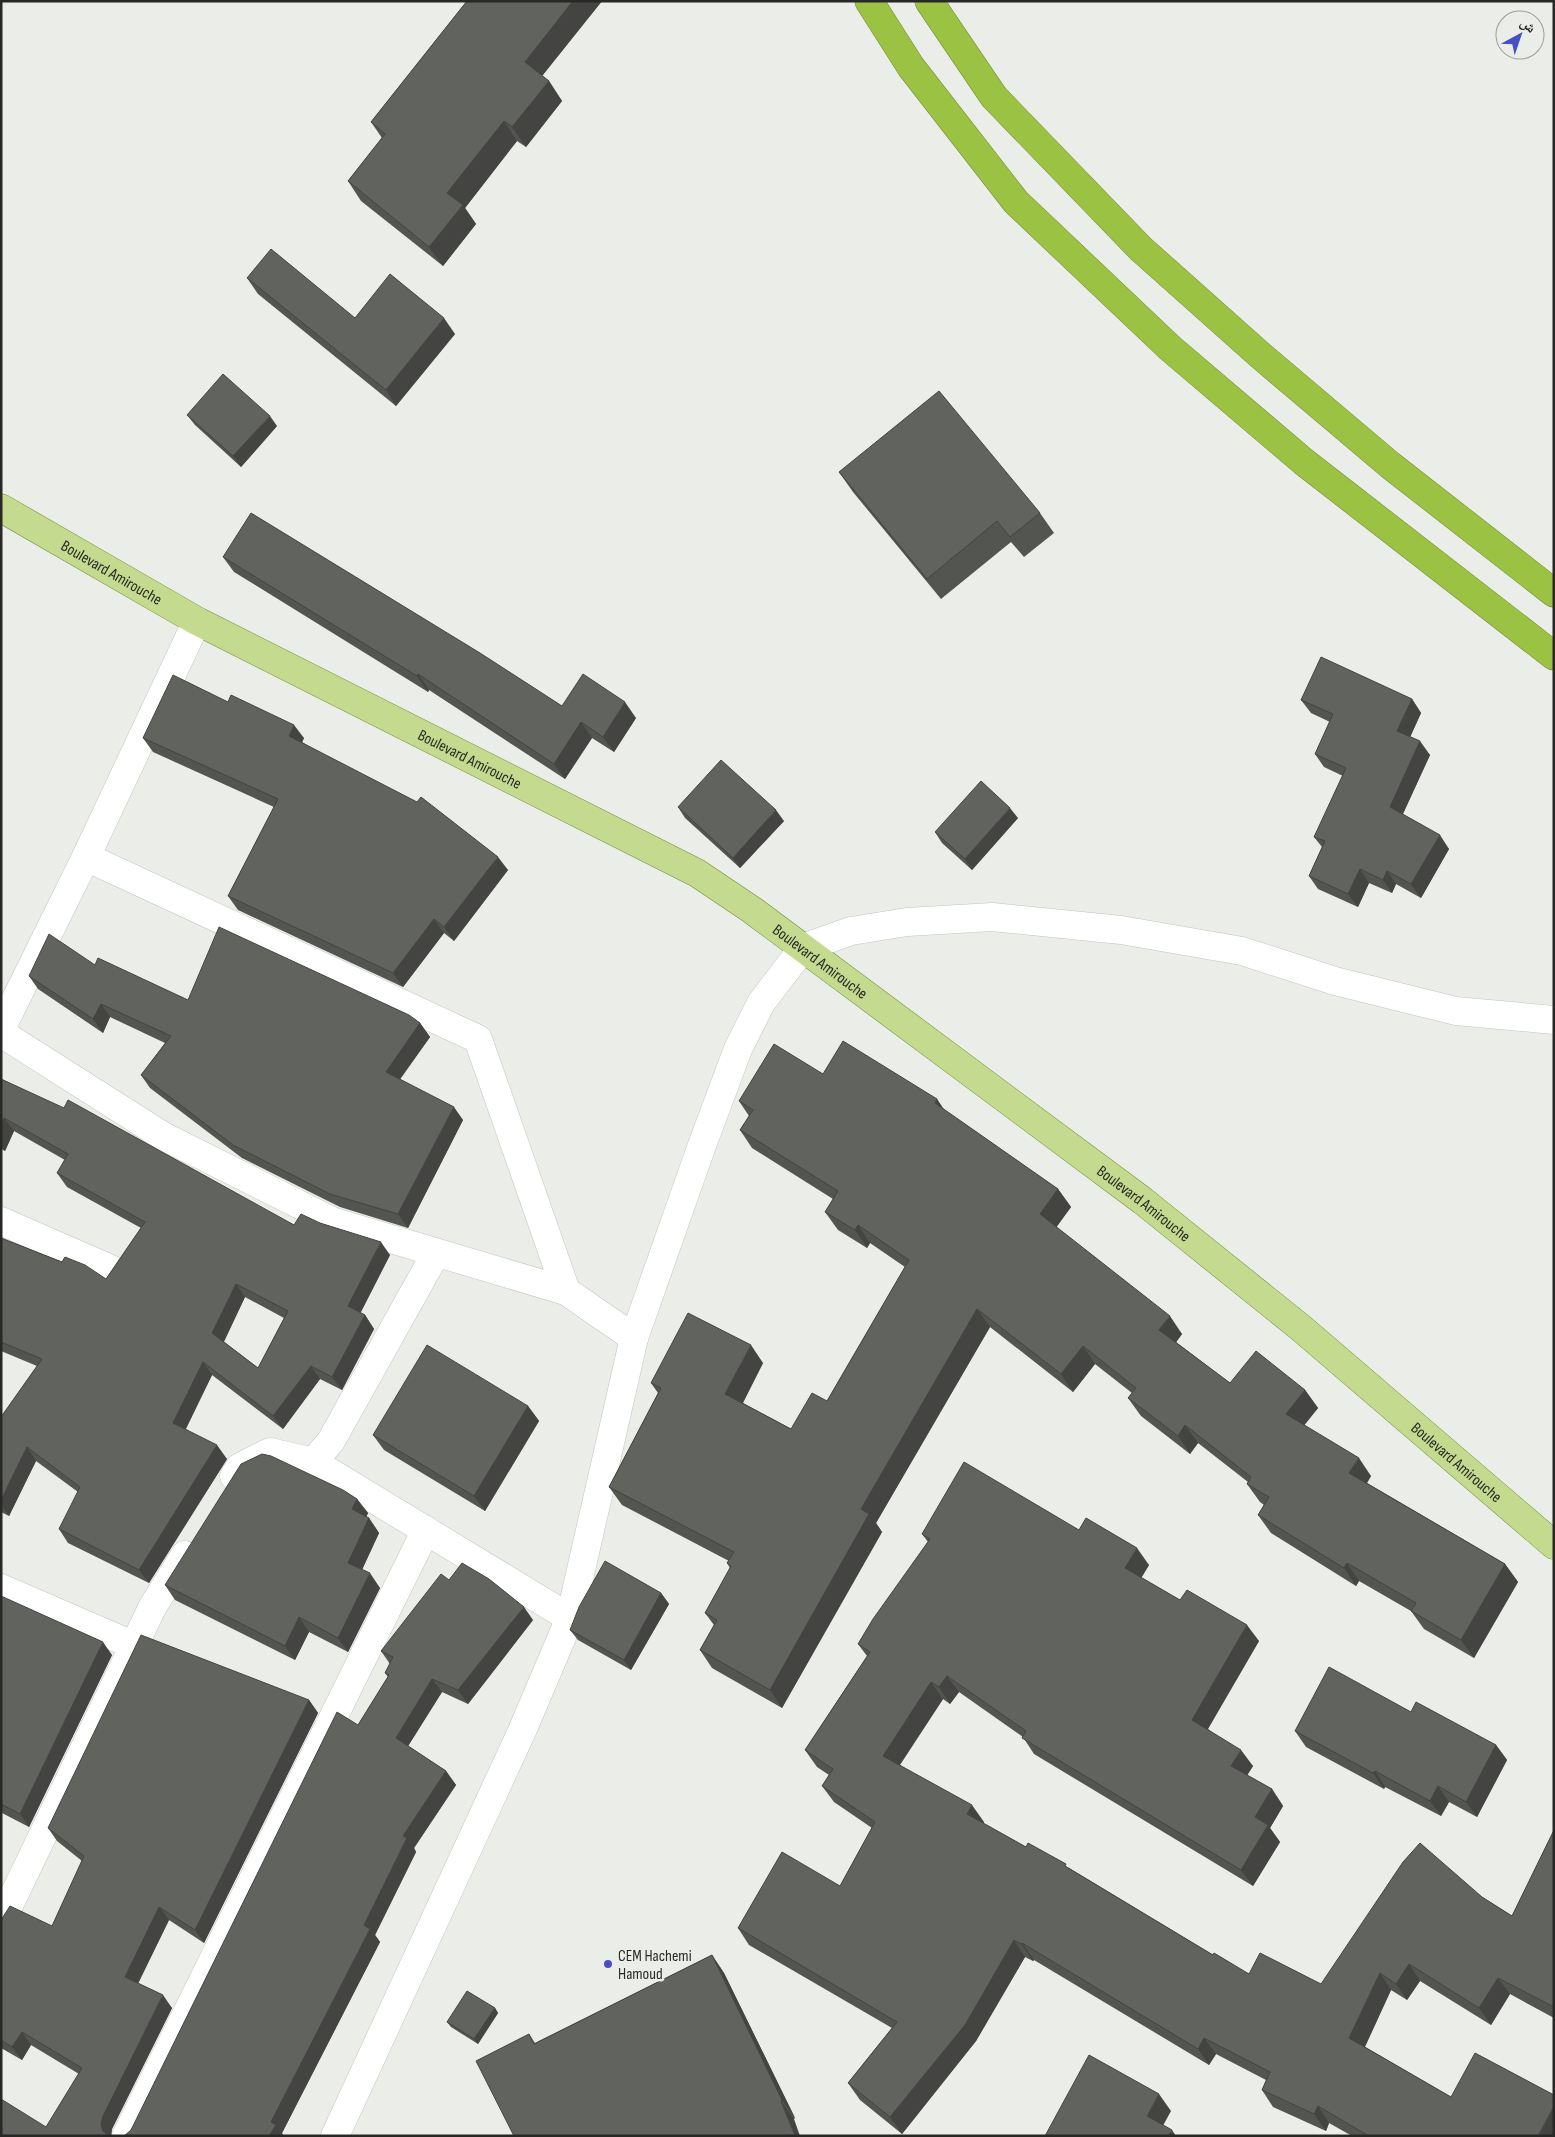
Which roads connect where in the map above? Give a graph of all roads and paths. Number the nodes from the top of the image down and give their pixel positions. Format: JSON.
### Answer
{"nodes":[{"id":1,"x":869,"y":1,"type":"edge"},
{"id":2,"x":929,"y":1,"type":"edge"},
{"id":3,"x":1,"y":508,"type":"edge"},
{"id":4,"x":1554,"y":594,"type":"edge"},
{"id":5,"x":197,"y":621,"type":"junction"},
{"id":6,"x":1554,"y":656,"type":"edge"},
{"id":7,"x":86,"y":857,"type":"junction"},
{"id":8,"x":803,"y":948,"type":"junction"},
{"id":9,"x":1554,"y":1020,"type":"edge"},
{"id":10,"x":1,"y":1029,"type":"edge"},
{"id":11,"x":1,"y":1033,"type":"edge"},
{"id":12,"x":1,"y":1221,"type":"edge"},
{"id":13,"x":436,"y":1253,"type":"junction"},
{"id":14,"x":112,"y":1270,"type":"edge"},
{"id":15,"x":566,"y":1291,"type":"junction"},
{"id":16,"x":634,"y":1338,"type":"junction"},
{"id":17,"x":313,"y":1462,"type":"junction"},
{"id":18,"x":220,"y":1500,"type":"edge"},
{"id":19,"x":426,"y":1530,"type":"junction"},
{"id":20,"x":199,"y":1532,"type":"edge"},
{"id":21,"x":1554,"y":1545,"type":"edge"},
{"id":22,"x":1,"y":1588,"type":"edge"},
{"id":23,"x":570,"y":1618,"type":"junction"},
{"id":24,"x":134,"y":1646,"type":"junction"},
{"id":25,"x":1,"y":1922,"type":"edge"},
{"id":26,"x":126,"y":2136,"type":"edge"},
{"id":27,"x":335,"y":2136,"type":"edge"}],
"edges":[{"from":1,"to":6,"type":"highway"},
{"from":2,"to":4,"type":"highway"},
{"from":3,"to":5,"type":"main road","name":"Boulevard Amirouche"},
{"from":5,"to":7,"type":"street"},
{"from":5,"to":8,"type":"main road","name":"Boulevard Amirouche"},
{"from":7,"to":10,"type":"street"},
{"from":7,"to":15,"type":"street"},
{"from":8,"to":9,"type":"street"},
{"from":8,"to":16,"type":"street"},
{"from":8,"to":21,"type":"main road","name":"Boulevard Amirouche"},
{"from":11,"to":13,"type":"street"},
{"from":12,"to":14,"type":"street"},
{"from":13,"to":15,"type":"street"},
{"from":13,"to":17,"type":"street"},
{"from":15,"to":16,"type":"street"},
{"from":16,"to":23,"type":"street"},
{"from":17,"to":18,"type":"street"},
{"from":17,"to":19,"type":"street"},
{"from":19,"to":23,"type":"street"},
{"from":19,"to":26,"type":"street"},
{"from":20,"to":24,"type":"street"},
{"from":22,"to":24,"type":"street"},
{"from":23,"to":27,"type":"street"},
{"from":24,"to":25,"type":"street"}]}
